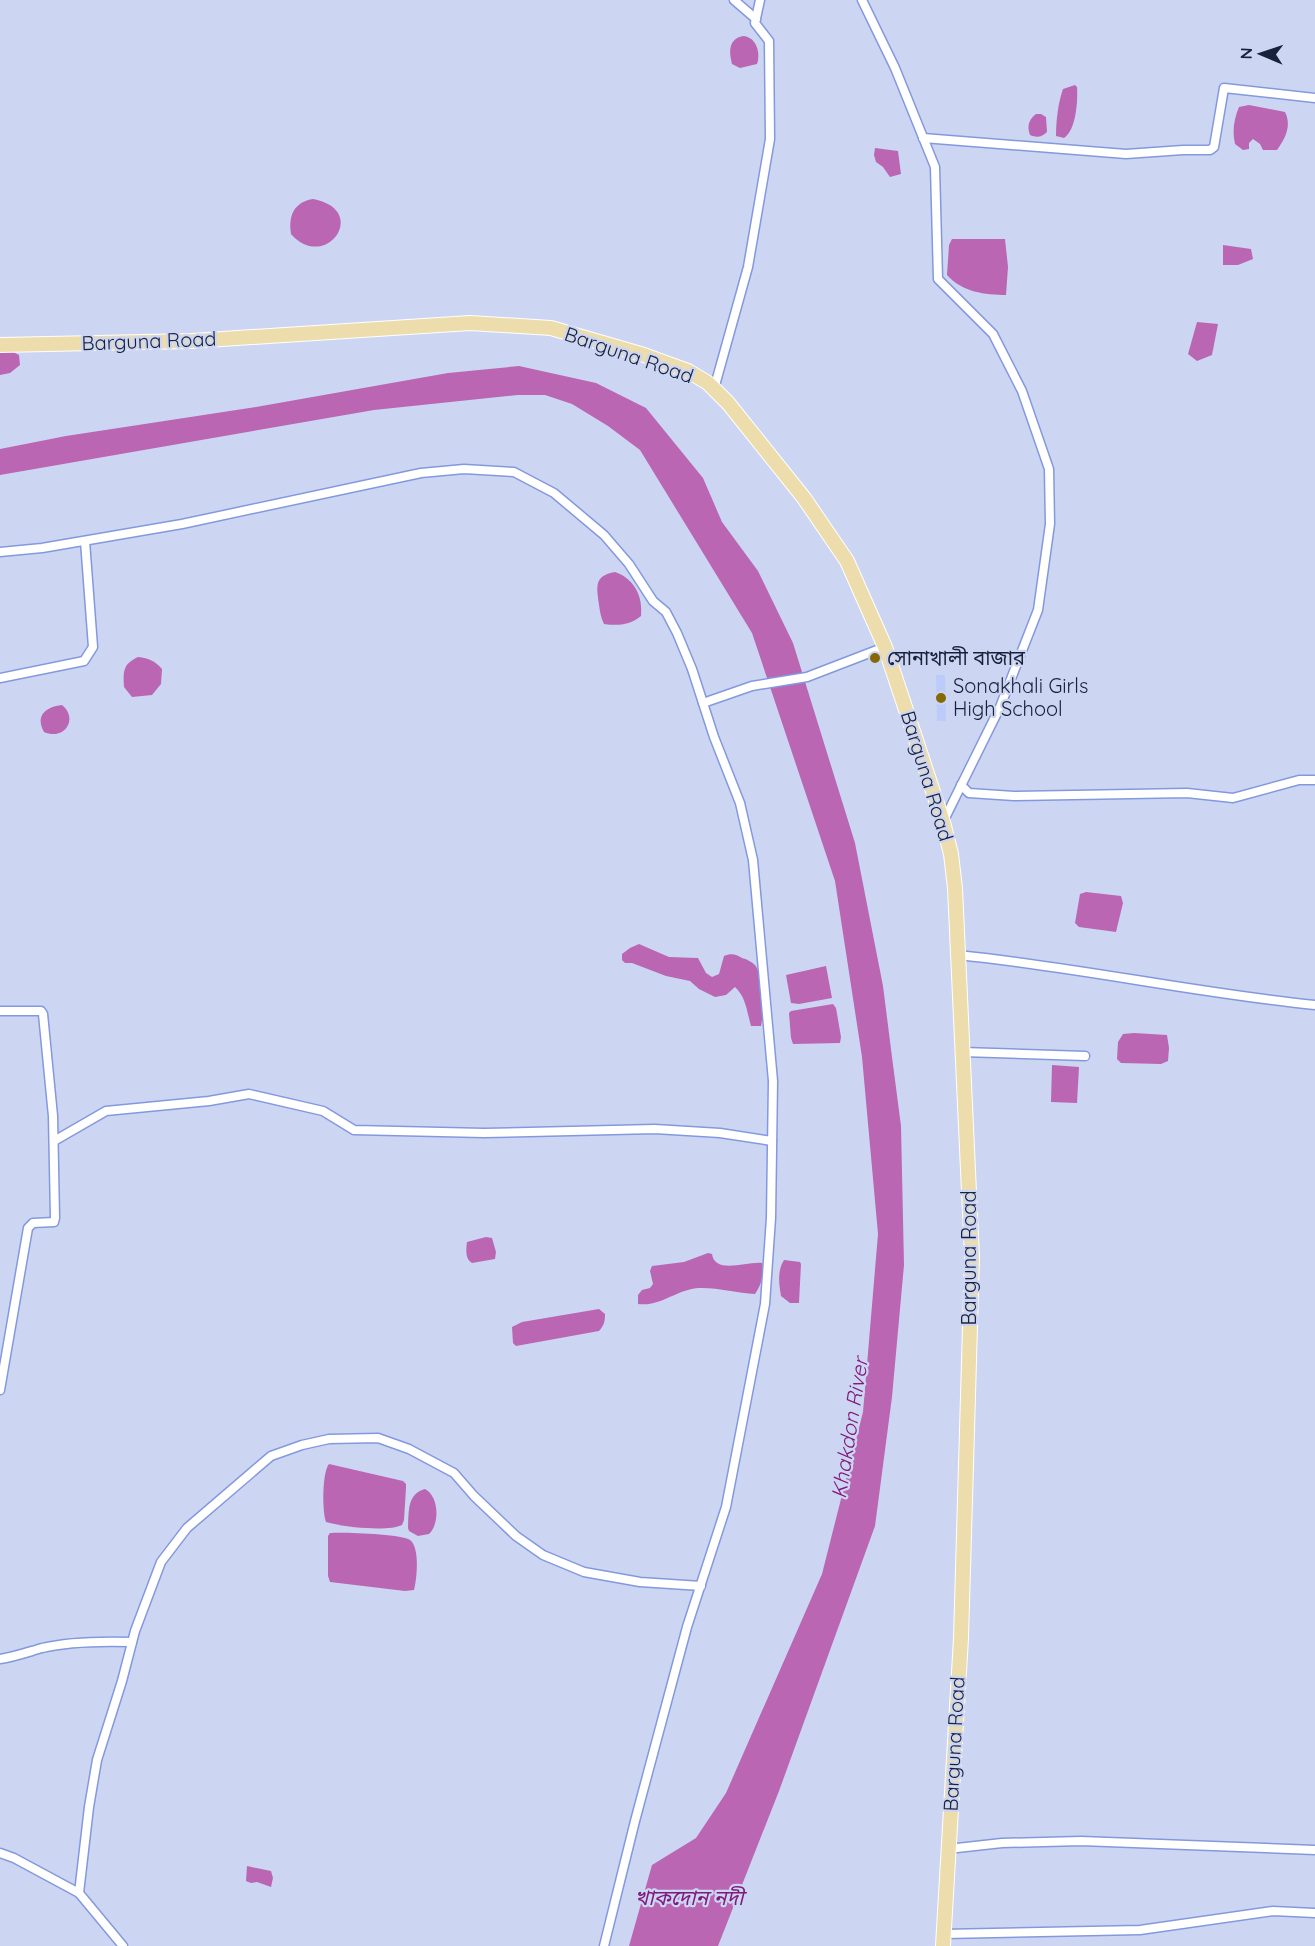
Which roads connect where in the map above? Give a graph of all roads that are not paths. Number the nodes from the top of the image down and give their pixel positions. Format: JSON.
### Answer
{"nodes":[{"id":1,"x":734,"y":0,"type":"edge"},
{"id":2,"x":760,"y":0,"type":"edge"},
{"id":3,"x":862,"y":0,"type":"edge"},
{"id":4,"x":756,"y":19,"type":"junction"},
{"id":5,"x":1315,"y":98,"type":"edge"},
{"id":6,"x":923,"y":138,"type":"junction"},
{"id":7,"x":0,"y":345,"type":"edge"},
{"id":8,"x":714,"y":389,"type":"junction"},
{"id":9,"x":86,"y":541,"type":"junction"},
{"id":10,"x":0,"y":552,"type":"edge"},
{"id":11,"x":885,"y":647,"type":"junction"},
{"id":12,"x":0,"y":673,"type":"edge"},
{"id":13,"x":0,"y":678,"type":"edge"},
{"id":14,"x":703,"y":703,"type":"junction"},
{"id":15,"x":1315,"y":780,"type":"edge"},
{"id":16,"x":961,"y":785,"type":"junction"},
{"id":17,"x":943,"y":822,"type":"junction"},
{"id":18,"x":958,"y":955,"type":"junction"},
{"id":19,"x":1315,"y":1005,"type":"edge"},
{"id":20,"x":0,"y":1011,"type":"edge"},
{"id":21,"x":963,"y":1052,"type":"junction"},
{"id":22,"x":1085,"y":1056,"type":"dead end"},
{"id":23,"x":54,"y":1141,"type":"junction"},
{"id":24,"x":772,"y":1141,"type":"junction"},
{"id":25,"x":0,"y":1390,"type":"edge"},
{"id":26,"x":700,"y":1586,"type":"junction"},
{"id":27,"x":132,"y":1642,"type":"junction"},
{"id":28,"x":0,"y":1659,"type":"edge"},
{"id":29,"x":948,"y":1849,"type":"junction"},
{"id":30,"x":1315,"y":1850,"type":"edge"},
{"id":31,"x":0,"y":1853,"type":"edge"},
{"id":32,"x":79,"y":1893,"type":"junction"},
{"id":33,"x":1315,"y":1913,"type":"edge"},
{"id":34,"x":943,"y":1940,"type":"edge"},
{"id":35,"x":123,"y":1946,"type":"edge"},
{"id":36,"x":604,"y":1946,"type":"edge"}],
"edges":[{"from":1,"to":4,"type":"street"},
{"from":2,"to":4,"type":"street"},
{"from":3,"to":6,"type":"street"},
{"from":4,"to":8,"type":"street"},
{"from":5,"to":6,"type":"street"},
{"from":6,"to":16,"type":"street"},
{"from":7,"to":8,"type":"main road","name":"Barguna Road"},
{"from":8,"to":11,"type":"main road","name":"Barguna Road"},
{"from":9,"to":10,"type":"street"},
{"from":9,"to":13,"type":"street"},
{"from":9,"to":14,"type":"street"},
{"from":11,"to":14,"type":"street"},
{"from":11,"to":17,"type":"main road","name":"Barguna Road"},
{"from":12,"to":13,"type":"street"},
{"from":14,"to":24,"type":"street"},
{"from":15,"to":16,"type":"street"},
{"from":16,"to":17,"type":"street"},
{"from":17,"to":18,"type":"main road","name":"Barguna Road"},
{"from":18,"to":19,"type":"street"},
{"from":18,"to":21,"type":"main road","name":"Barguna Road"},
{"from":20,"to":23,"type":"street"},
{"from":21,"to":22,"type":"street"},
{"from":21,"to":29,"type":"main road","name":"Barguna Road"},
{"from":23,"to":24,"type":"street"},
{"from":23,"to":25,"type":"street"},
{"from":24,"to":26,"type":"street"},
{"from":26,"to":27,"type":"street"},
{"from":26,"to":36,"type":"street"},
{"from":27,"to":28,"type":"street"},
{"from":27,"to":32,"type":"street"},
{"from":29,"to":30,"type":"street"},
{"from":29,"to":34,"type":"main road","name":"Barguna Road"},
{"from":31,"to":32,"type":"street"},
{"from":32,"to":35,"type":"street"},
{"from":33,"to":34,"type":"street"}]}
